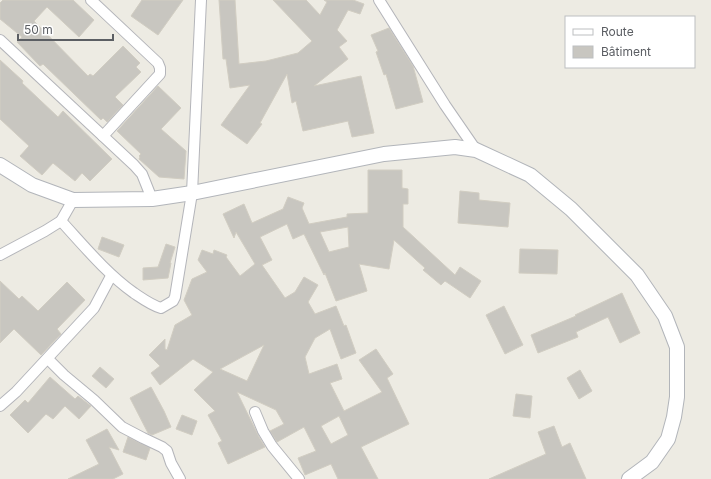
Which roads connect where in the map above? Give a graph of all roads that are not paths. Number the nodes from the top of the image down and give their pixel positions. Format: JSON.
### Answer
{"nodes":[{"id":1,"x":91,"y":0,"type":"edge"},
{"id":2,"x":201,"y":0,"type":"edge"},
{"id":3,"x":379,"y":0,"type":"edge"},
{"id":4,"x":0,"y":40,"type":"edge"},
{"id":5,"x":103,"y":136,"type":"junction"},
{"id":6,"x":476,"y":150,"type":"junction"},
{"id":7,"x":0,"y":165,"type":"edge"},
{"id":8,"x":192,"y":193,"type":"junction"},
{"id":9,"x":152,"y":199,"type":"junction"},
{"id":10,"x":73,"y":200,"type":"junction"},
{"id":11,"x":61,"y":221,"type":"junction"},
{"id":12,"x":0,"y":255,"type":"edge"},
{"id":13,"x":111,"y":276,"type":"junction"},
{"id":14,"x":48,"y":359,"type":"junction"},
{"id":15,"x":0,"y":406,"type":"edge"},
{"id":16,"x":255,"y":412,"type":"dead end"},
{"id":17,"x":180,"y":479,"type":"edge"},
{"id":18,"x":299,"y":479,"type":"edge"},
{"id":19,"x":629,"y":479,"type":"edge"}],
"edges":[{"from":1,"to":5,"type":"street"},
{"from":2,"to":8,"type":"street"},
{"from":3,"to":6,"type":"street"},
{"from":4,"to":5,"type":"street"},
{"from":5,"to":9,"type":"street"},
{"from":6,"to":8,"type":"street"},
{"from":6,"to":19,"type":"street"},
{"from":7,"to":10,"type":"street"},
{"from":8,"to":9,"type":"street"},
{"from":8,"to":13,"type":"street"},
{"from":9,"to":10,"type":"street"},
{"from":10,"to":11,"type":"street"},
{"from":11,"to":12,"type":"street"},
{"from":11,"to":13,"type":"street"},
{"from":13,"to":14,"type":"street"},
{"from":14,"to":15,"type":"street"},
{"from":14,"to":17,"type":"street"},
{"from":16,"to":18,"type":"street"}]}
